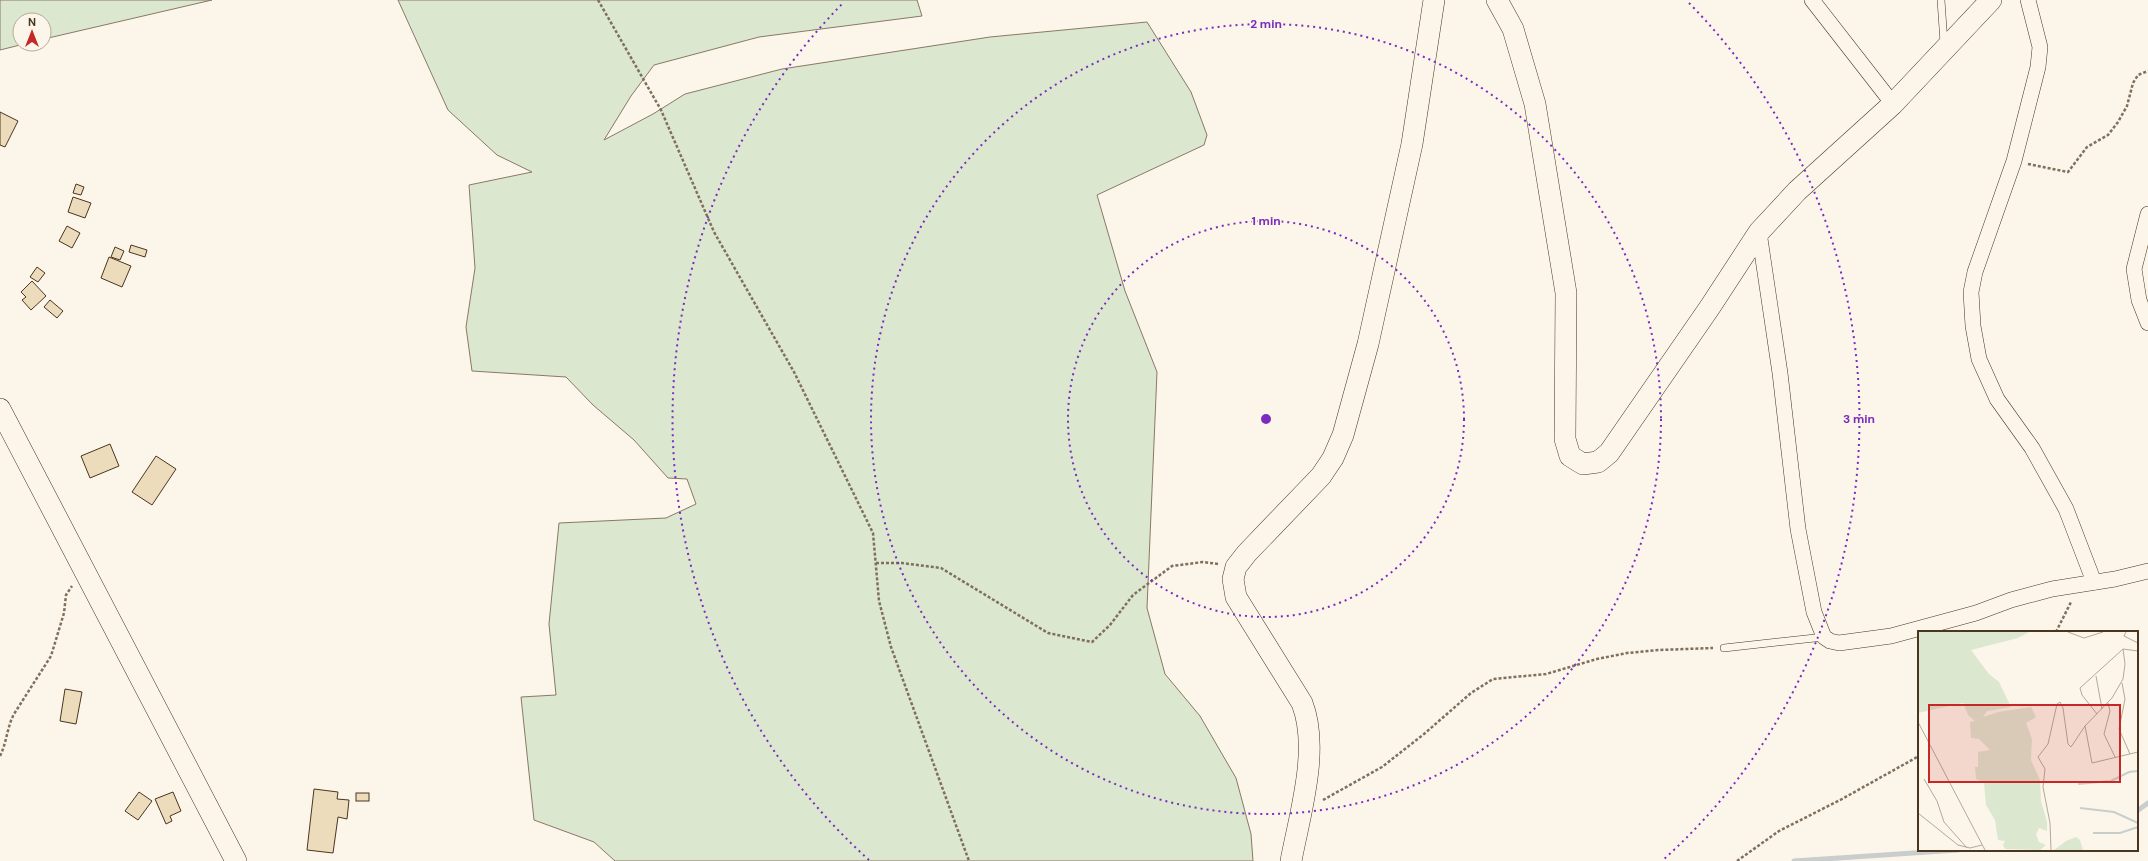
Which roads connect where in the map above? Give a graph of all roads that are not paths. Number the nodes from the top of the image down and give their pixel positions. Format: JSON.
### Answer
{"nodes":[{"id":1,"x":1434,"y":0,"type":"edge"},
{"id":2,"x":1497,"y":0,"type":"edge"},
{"id":3,"x":1812,"y":0,"type":"edge"},
{"id":4,"x":1941,"y":0,"type":"edge"},
{"id":5,"x":1992,"y":0,"type":"edge"},
{"id":6,"x":2028,"y":0,"type":"edge"},
{"id":7,"x":1945,"y":49,"type":"junction"},
{"id":8,"x":1893,"y":104,"type":"junction"},
{"id":9,"x":2148,"y":214,"type":"edge"},
{"id":10,"x":1759,"y":232,"type":"junction"},
{"id":11,"x":2148,"y":323,"type":"edge"},
{"id":12,"x":0,"y":409,"type":"edge"},
{"id":13,"x":2148,"y":571,"type":"edge"},
{"id":14,"x":2094,"y":582,"type":"junction"},
{"id":15,"x":1824,"y":637,"type":"junction"},
{"id":16,"x":1724,"y":648,"type":"road end"},
{"id":17,"x":236,"y":861,"type":"edge"},
{"id":18,"x":1291,"y":861,"type":"edge"}],
"edges":[{"from":1,"to":18,"type":"main road"},
{"from":2,"to":10,"type":"main road"},
{"from":3,"to":8,"type":"street"},
{"from":4,"to":7,"type":"lane"},
{"from":5,"to":7,"type":"main road"},
{"from":6,"to":14,"type":"street"},
{"from":7,"to":8,"type":"main road"},
{"from":8,"to":10,"type":"main road"},
{"from":9,"to":11,"type":"street"},
{"from":10,"to":15,"type":"street"},
{"from":12,"to":17,"type":"main road"},
{"from":13,"to":14,"type":"street"},
{"from":14,"to":15,"type":"street"},
{"from":15,"to":16,"type":"lane"}]}
